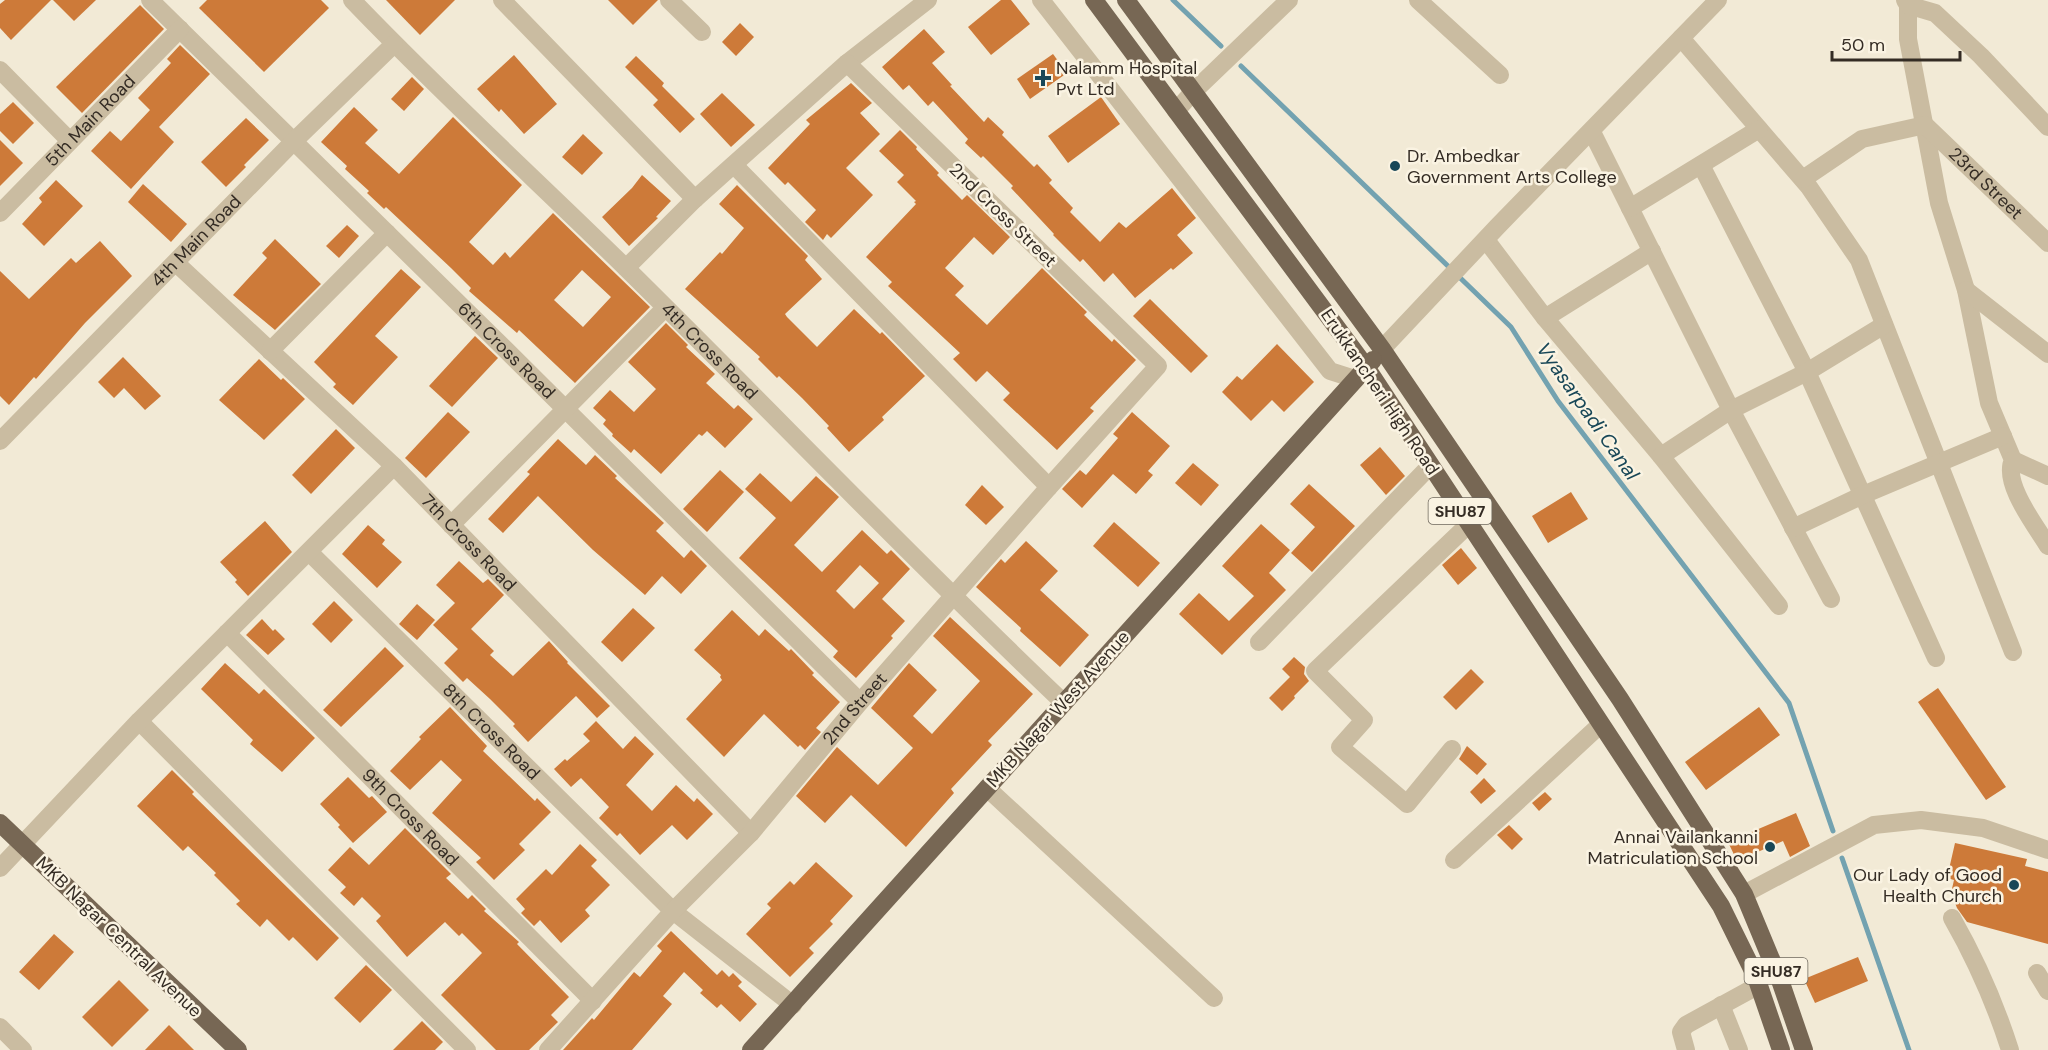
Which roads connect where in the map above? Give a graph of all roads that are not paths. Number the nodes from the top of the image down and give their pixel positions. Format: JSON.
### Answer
{"nodes":[{"id":1,"x":150,"y":0,"type":"edge"},
{"id":2,"x":352,"y":0,"type":"edge"},
{"id":3,"x":502,"y":0,"type":"edge"},
{"id":4,"x":669,"y":0,"type":"edge"},
{"id":5,"x":928,"y":0,"type":"edge"},
{"id":6,"x":1041,"y":0,"type":"edge"},
{"id":7,"x":1094,"y":0,"type":"edge"},
{"id":8,"x":1126,"y":0,"type":"edge"},
{"id":9,"x":1289,"y":0,"type":"edge"},
{"id":10,"x":1418,"y":0,"type":"edge"},
{"id":11,"x":1718,"y":0,"type":"edge"},
{"id":12,"x":1907,"y":3,"type":"edge"},
{"id":13,"x":180,"y":29,"type":"junction"},
{"id":14,"x":702,"y":32,"type":"dead end"},
{"id":15,"x":1680,"y":38,"type":"junction"},
{"id":16,"x":394,"y":44,"type":"junction"},
{"id":17,"x":847,"y":63,"type":"junction"},
{"id":18,"x":0,"y":70,"type":"edge"},
{"id":19,"x":1500,"y":75,"type":"dead end"},
{"id":20,"x":1192,"y":93,"type":"junction"},
{"id":21,"x":1176,"y":111,"type":"junction"},
{"id":22,"x":1924,"y":125,"type":"junction"},
{"id":23,"x":2048,"y":127,"type":"edge"},
{"id":24,"x":1760,"y":129,"type":"junction"},
{"id":25,"x":1592,"y":132,"type":"junction"},
{"id":26,"x":70,"y":141,"type":"junction"},
{"id":27,"x":293,"y":142,"type":"junction"},
{"id":28,"x":734,"y":165,"type":"junction"},
{"id":29,"x":1701,"y":165,"type":"junction"},
{"id":30,"x":1803,"y":179,"type":"junction"},
{"id":31,"x":695,"y":199,"type":"junction"},
{"id":32,"x":1630,"y":208,"type":"junction"},
{"id":33,"x":0,"y":213,"type":"edge"},
{"id":34,"x":387,"y":233,"type":"junction"},
{"id":35,"x":1486,"y":240,"type":"junction"},
{"id":36,"x":2048,"y":243,"type":"edge"},
{"id":37,"x":1652,"y":251,"type":"junction"},
{"id":38,"x":176,"y":263,"type":"junction"},
{"id":39,"x":626,"y":268,"type":"junction"},
{"id":40,"x":1966,"y":290,"type":"junction"},
{"id":41,"x":665,"y":308,"type":"junction"},
{"id":42,"x":1545,"y":318,"type":"junction"},
{"id":43,"x":1884,"y":325,"type":"junction"},
{"id":44,"x":1382,"y":350,"type":"junction"},
{"id":45,"x":270,"y":351,"type":"junction"},
{"id":46,"x":2048,"y":354,"type":"edge"},
{"id":47,"x":1158,"y":366,"type":"joint"},
{"id":48,"x":1807,"y":372,"type":"junction"},
{"id":49,"x":1360,"y":373,"type":"junction"},
{"id":50,"x":566,"y":409,"type":"junction"},
{"id":51,"x":1731,"y":410,"type":"junction"},
{"id":52,"x":2003,"y":436,"type":"junction"},
{"id":53,"x":0,"y":441,"type":"edge"},
{"id":54,"x":1661,"y":456,"type":"junction"},
{"id":55,"x":2013,"y":460,"type":"junction"},
{"id":56,"x":1938,"y":463,"type":"junction"},
{"id":57,"x":394,"y":466,"type":"junction"},
{"id":58,"x":1431,"y":466,"type":"junction"},
{"id":59,"x":2048,"y":476,"type":"edge"},
{"id":60,"x":1049,"y":487,"type":"junction"},
{"id":61,"x":1863,"y":495,"type":"junction"},
{"id":62,"x":1469,"y":524,"type":"junction"},
{"id":63,"x":451,"y":525,"type":"junction"},
{"id":64,"x":1793,"y":528,"type":"junction"},
{"id":65,"x":2048,"y":546,"type":"edge"},
{"id":66,"x":309,"y":552,"type":"junction"},
{"id":67,"x":953,"y":598,"type":"junction"},
{"id":68,"x":1831,"y":599,"type":"dead end"},
{"id":69,"x":1779,"y":606,"type":"dead end"},
{"id":70,"x":226,"y":633,"type":"junction"},
{"id":71,"x":1259,"y":642,"type":"dead end"},
{"id":72,"x":2013,"y":652,"type":"dead end"},
{"id":73,"x":1936,"y":658,"type":"dead end"},
{"id":74,"x":860,"y":702,"type":"junction"},
{"id":75,"x":1064,"y":703,"type":"junction"},
{"id":76,"x":139,"y":721,"type":"junction"},
{"id":77,"x":1600,"y":725,"type":"junction"},
{"id":78,"x":1452,"y":749,"type":"dead end"},
{"id":79,"x":987,"y":788,"type":"junction"},
{"id":80,"x":0,"y":823,"type":"edge"},
{"id":81,"x":751,"y":833,"type":"junction"},
{"id":82,"x":22,"y":844,"type":"junction"},
{"id":83,"x":2048,"y":850,"type":"edge"},
{"id":84,"x":1454,"y":860,"type":"dead end"},
{"id":85,"x":0,"y":868,"type":"edge"},
{"id":86,"x":1744,"y":894,"type":"junction"},
{"id":87,"x":673,"y":912,"type":"junction"},
{"id":88,"x":1952,"y":918,"type":"dead end"},
{"id":89,"x":2037,"y":972,"type":"dead end"},
{"id":90,"x":1759,"y":985,"type":"junction"},
{"id":91,"x":2048,"y":991,"type":"edge"},
{"id":92,"x":1214,"y":998,"type":"dead end"},
{"id":93,"x":593,"y":1001,"type":"junction"},
{"id":94,"x":794,"y":1005,"type":"junction"},
{"id":95,"x":1721,"y":1005,"type":"junction"},
{"id":96,"x":0,"y":1027,"type":"edge"},
{"id":97,"x":23,"y":1050,"type":"edge"},
{"id":98,"x":238,"y":1050,"type":"edge"},
{"id":99,"x":467,"y":1050,"type":"edge"},
{"id":100,"x":548,"y":1050,"type":"edge"},
{"id":101,"x":751,"y":1050,"type":"edge"},
{"id":102,"x":1686,"y":1050,"type":"edge"},
{"id":103,"x":1739,"y":1050,"type":"edge"},
{"id":104,"x":1781,"y":1050,"type":"edge"},
{"id":105,"x":1804,"y":1050,"type":"edge"},
{"id":106,"x":2010,"y":1050,"type":"edge"}],
"edges":[{"from":1,"to":13,"type":"street","name":"6th Cross Road"},
{"from":2,"to":16,"type":"street","name":"4th Cross Road"},
{"from":3,"to":31,"type":"street"},
{"from":4,"to":14,"type":"street"},
{"from":5,"to":17,"type":"street"},
{"from":6,"to":49,"type":"street"},
{"from":7,"to":21,"type":"main road","name":"Erukkancheri High Road","number":"SHU87"},
{"from":8,"to":20,"type":"main road","number":"SHU87"},
{"from":9,"to":20,"type":"street"},
{"from":10,"to":19,"type":"street"},
{"from":11,"to":15,"type":"street"},
{"from":12,"to":22,"type":"street"},
{"from":12,"to":23,"type":"street"},
{"from":13,"to":26,"type":"street","name":"5th Main Road"},
{"from":13,"to":27,"type":"street","name":"6th Cross Road"},
{"from":15,"to":24,"type":"street"},
{"from":15,"to":25,"type":"street"},
{"from":16,"to":27,"type":"street","name":"4th Main Road"},
{"from":16,"to":39,"type":"street","name":"4th Cross Road"},
{"from":17,"to":28,"type":"street"},
{"from":17,"to":47,"type":"street","name":"2nd Cross Street"},
{"from":18,"to":26,"type":"street"},
{"from":20,"to":21,"type":"street"},
{"from":20,"to":44,"type":"main road","number":"SHU87"},
{"from":21,"to":49,"type":"main road","name":"Erukkancheri High Road","number":"SHU87"},
{"from":22,"to":30,"type":"street"},
{"from":22,"to":36,"type":"street","name":"23rd Street"},
{"from":22,"to":40,"type":"street"},
{"from":24,"to":29,"type":"street"},
{"from":24,"to":30,"type":"street"},
{"from":25,"to":32,"type":"street"},
{"from":25,"to":35,"type":"street"},
{"from":26,"to":33,"type":"street","name":"5th Main Road"},
{"from":27,"to":34,"type":"street","name":"6th Cross Road"},
{"from":27,"to":38,"type":"street","name":"4th Main Road"},
{"from":28,"to":31,"type":"street"},
{"from":28,"to":60,"type":"street"},
{"from":29,"to":32,"type":"street"},
{"from":29,"to":48,"type":"street"},
{"from":30,"to":43,"type":"street"},
{"from":31,"to":39,"type":"street"},
{"from":32,"to":37,"type":"street"},
{"from":34,"to":45,"type":"street"},
{"from":34,"to":50,"type":"street","name":"6th Cross Road"},
{"from":35,"to":42,"type":"street"},
{"from":35,"to":44,"type":"street"},
{"from":37,"to":42,"type":"street"},
{"from":37,"to":51,"type":"street"},
{"from":38,"to":45,"type":"street","name":"7th Cross Road"},
{"from":38,"to":53,"type":"street","name":"4th Main Road"},
{"from":39,"to":41,"type":"street","name":"4th Cross Road"},
{"from":40,"to":46,"type":"street"},
{"from":40,"to":52,"type":"street"},
{"from":41,"to":50,"type":"street"},
{"from":41,"to":67,"type":"street","name":"4th Cross Road"},
{"from":42,"to":54,"type":"street"},
{"from":43,"to":48,"type":"street"},
{"from":43,"to":56,"type":"street"},
{"from":44,"to":49,"type":"main road","name":"MKB Nagar West Avenue"},
{"from":44,"to":86,"type":"main road","number":"SHU87"},
{"from":45,"to":57,"type":"street","name":"7th Cross Road"},
{"from":47,"to":60,"type":"street","name":"2nd Street"},
{"from":48,"to":51,"type":"street"},
{"from":48,"to":61,"type":"street"},
{"from":49,"to":58,"type":"main road","name":"Erukkancheri High Road","number":"SHU87"},
{"from":49,"to":75,"type":"main road","name":"MKB Nagar West Avenue"},
{"from":50,"to":63,"type":"street"},
{"from":50,"to":74,"type":"street","name":"6th Cross Road"},
{"from":51,"to":54,"type":"street"},
{"from":51,"to":64,"type":"street"},
{"from":52,"to":55,"type":"street"},
{"from":52,"to":56,"type":"street"},
{"from":54,"to":69,"type":"street"},
{"from":55,"to":59,"type":"street"},
{"from":55,"to":65,"type":"street"},
{"from":56,"to":61,"type":"street"},
{"from":56,"to":72,"type":"street"},
{"from":57,"to":63,"type":"street","name":"7th Cross Road"},
{"from":57,"to":66,"type":"street"},
{"from":58,"to":62,"type":"main road","name":"Erukkancheri High Road","number":"SHU87"},
{"from":58,"to":71,"type":"street"},
{"from":60,"to":67,"type":"street","name":"2nd Street"},
{"from":61,"to":64,"type":"street"},
{"from":61,"to":73,"type":"street"},
{"from":62,"to":77,"type":"main road","name":"Erukkancheri High Road","number":"SHU87"},
{"from":62,"to":78,"type":"street"},
{"from":63,"to":81,"type":"street","name":"7th Cross Road"},
{"from":64,"to":68,"type":"street"},
{"from":66,"to":70,"type":"street"},
{"from":66,"to":87,"type":"street","name":"8th Cross Road"},
{"from":67,"to":74,"type":"street","name":"2nd Street"},
{"from":67,"to":75,"type":"street","name":"4th Cross Road"},
{"from":70,"to":76,"type":"street"},
{"from":70,"to":93,"type":"street","name":"9th Cross Road"},
{"from":74,"to":81,"type":"street","name":"2nd Street"},
{"from":75,"to":79,"type":"main road","name":"MKB Nagar West Avenue"},
{"from":76,"to":82,"type":"street"},
{"from":76,"to":99,"type":"street"},
{"from":77,"to":84,"type":"street"},
{"from":77,"to":90,"type":"main road","name":"Erukkancheri High Road","number":"SHU87"},
{"from":79,"to":92,"type":"street"},
{"from":79,"to":94,"type":"main road","name":"MKB Nagar West Avenue"},
{"from":80,"to":82,"type":"main road","name":"MKB Nagar Central Avenue"},
{"from":81,"to":87,"type":"street","name":"2nd Street"},
{"from":82,"to":85,"type":"street"},
{"from":82,"to":98,"type":"main road","name":"MKB Nagar Central Avenue"},
{"from":83,"to":86,"type":"street"},
{"from":86,"to":105,"type":"main road","number":"SHU87"},
{"from":87,"to":93,"type":"street","name":"2nd Street"},
{"from":87,"to":94,"type":"street","name":"8th Cross Road"},
{"from":88,"to":106,"type":"street"},
{"from":89,"to":91,"type":"street"},
{"from":90,"to":95,"type":"street"},
{"from":90,"to":104,"type":"main road","name":"Erukkancheri High Road","number":"SHU87"},
{"from":93,"to":100,"type":"street","name":"2nd Street"},
{"from":94,"to":101,"type":"main road","name":"MKB Nagar West Avenue"},
{"from":95,"to":102,"type":"street"},
{"from":95,"to":103,"type":"street"},
{"from":96,"to":97,"type":"street"}]}
